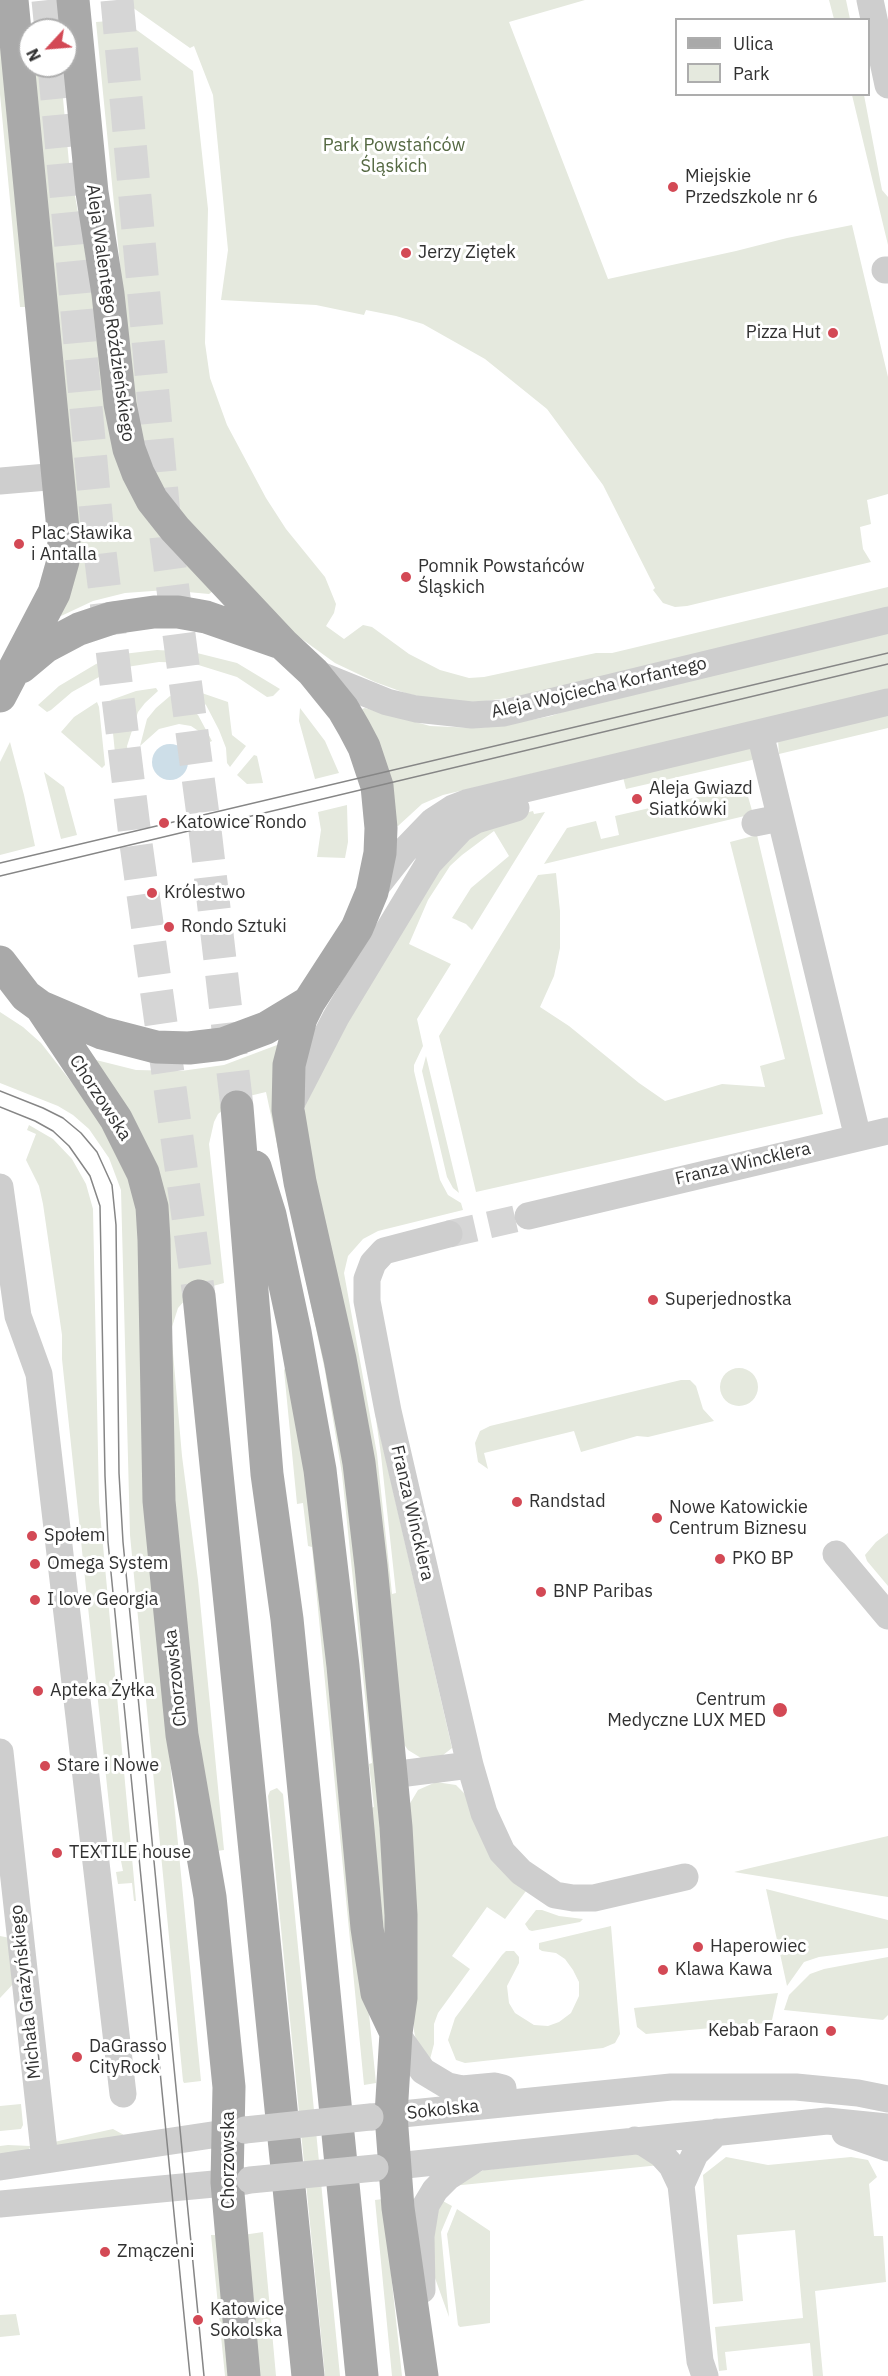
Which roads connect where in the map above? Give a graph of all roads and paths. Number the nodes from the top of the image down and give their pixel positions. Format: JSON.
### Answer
{"nodes":[{"id":1,"x":12,"y":0,"type":"edge"},
{"id":2,"x":73,"y":0,"type":"edge"},
{"id":3,"x":870,"y":0,"type":"edge"},
{"id":4,"x":888,"y":85,"type":"edge"},
{"id":5,"x":59,"y":476,"type":"junction"},
{"id":6,"x":0,"y":481,"type":"edge"},
{"id":7,"x":888,"y":620,"type":"edge"},
{"id":8,"x":283,"y":644,"type":"junction"},
{"id":9,"x":313,"y":672,"type":"junction"},
{"id":10,"x":6,"y":685,"type":"edge"},
{"id":11,"x":888,"y":702,"type":"edge"},
{"id":12,"x":760,"y":732,"type":"junction"},
{"id":13,"x":622,"y":783,"type":"dead end"},
{"id":14,"x":372,"y":891,"type":"junction"},
{"id":15,"x":0,"y":962,"type":"edge"},
{"id":16,"x":22,"y":998,"type":"edge"},
{"id":17,"x":309,"y":1002,"type":"junction"},
{"id":18,"x":288,"y":1110,"type":"junction"},
{"id":19,"x":888,"y":1131,"type":"edge"},
{"id":20,"x":858,"y":1138,"type":"junction"},
{"id":21,"x":0,"y":1187,"type":"edge"},
{"id":22,"x":528,"y":1216,"type":"tunnel mouth"},
{"id":23,"x":449,"y":1234,"type":"tunnel mouth"},
{"id":24,"x":199,"y":1296,"type":"tunnel mouth"},
{"id":25,"x":836,"y":1554,"type":"dead end"},
{"id":26,"x":888,"y":1616,"type":"edge"},
{"id":27,"x":0,"y":1752,"type":"edge"},
{"id":28,"x":470,"y":1765,"type":"junction"},
{"id":29,"x":391,"y":1775,"type":"junction"},
{"id":30,"x":685,"y":1877,"type":"dead end"},
{"id":31,"x":396,"y":2033,"type":"junction"},
{"id":32,"x":123,"y":2094,"type":"dead end"},
{"id":33,"x":548,"y":2099,"type":"junction"},
{"id":34,"x":888,"y":2099,"type":"edge"},
{"id":35,"x":381,"y":2116,"type":"junction"},
{"id":36,"x":816,"y":2122,"type":"junction"},
{"id":37,"x":888,"y":2127,"type":"edge"},
{"id":38,"x":237,"y":2130,"type":"junction"},
{"id":39,"x":717,"y":2132,"type":"junction"},
{"id":40,"x":635,"y":2140,"type":"junction"},
{"id":41,"x":888,"y":2148,"type":"edge"},
{"id":42,"x":481,"y":2155,"type":"junction"},
{"id":43,"x":45,"y":2160,"type":"junction"},
{"id":44,"x":0,"y":2167,"type":"edge"},
{"id":45,"x":385,"y":2167,"type":"junction"},
{"id":46,"x":238,"y":2181,"type":"junction"},
{"id":47,"x":681,"y":2185,"type":"junction"},
{"id":48,"x":0,"y":2204,"type":"edge"},
{"id":49,"x":244,"y":2376,"type":"edge"},
{"id":50,"x":308,"y":2376,"type":"edge"},
{"id":51,"x":362,"y":2376,"type":"edge"},
{"id":52,"x":423,"y":2376,"type":"edge"},
{"id":53,"x":705,"y":2376,"type":"edge"}],
"edges":[{"from":1,"to":5,"type":"main road"},
{"from":2,"to":8,"type":"main road","name":"Aleja Walentego Roździeńskiego"},
{"from":3,"to":4,"type":"street"},
{"from":5,"to":6,"type":"street"},
{"from":5,"to":10,"type":"main road"},
{"from":7,"to":9,"type":"street","name":"Aleja Wojciecha Korfantego"},
{"from":8,"to":9,"type":"main road","name":"Aleja Walentego Roździeńskiego"},
{"from":8,"to":10,"type":"main road"},
{"from":9,"to":14,"type":"main road","name":"Aleja Walentego Roździeńskiego"},
{"from":11,"to":12,"type":"street"},
{"from":12,"to":14,"type":"street"},
{"from":12,"to":20,"type":"street"},
{"from":13,"to":18,"type":"street"},
{"from":14,"to":17,"type":"main road","name":"Aleja Walentego Roździeńskiego"},
{"from":15,"to":16,"type":"main road","name":"Chorzowska"},
{"from":16,"to":17,"type":"main road"},
{"from":16,"to":38,"type":"main road","name":"Chorzowska"},
{"from":17,"to":18,"type":"main road"},
{"from":18,"to":29,"type":"main road"},
{"from":19,"to":20,"type":"street","name":"Franza Wincklera"},
{"from":20,"to":22,"type":"street","name":"Franza Wincklera"},
{"from":21,"to":32,"type":"street"},
{"from":23,"to":28,"type":"street","name":"Franza Wincklera"},
{"from":24,"to":50,"type":"main road"},
{"from":25,"to":26,"type":"street"},
{"from":27,"to":43,"type":"street","name":"Michała Grażyńskiego"},
{"from":28,"to":29,"type":"street"},
{"from":28,"to":30,"type":"street","name":"Franza Wincklera"},
{"from":29,"to":31,"type":"main road"},
{"from":31,"to":33,"type":"street"},
{"from":31,"to":35,"type":"main road"},
{"from":31,"to":51,"type":"main road"},
{"from":33,"to":34,"type":"street","name":"Sokolska"},
{"from":33,"to":35,"type":"street","name":"Sokolska"},
{"from":35,"to":38,"type":"street","name":"Sokolska","bridge":true},
{"from":35,"to":45,"type":"main road"},
{"from":36,"to":37,"type":"street"},
{"from":36,"to":39,"type":"street"},
{"from":36,"to":41,"type":"street"},
{"from":38,"to":43,"type":"street","name":"Sokolska"},
{"from":38,"to":46,"type":"main road","name":"Chorzowska"},
{"from":39,"to":40,"type":"street"},
{"from":39,"to":47,"type":"street"},
{"from":40,"to":42,"type":"street"},
{"from":40,"to":47,"type":"street"},
{"from":42,"to":45,"type":"street"},
{"from":42,"to":52,"type":"street"},
{"from":43,"to":44,"type":"street","name":"Sokolska"},
{"from":45,"to":46,"type":"street","bridge":true},
{"from":45,"to":52,"type":"main road"},
{"from":46,"to":48,"type":"street"},
{"from":46,"to":49,"type":"main road","name":"Chorzowska"},
{"from":47,"to":53,"type":"street"}]}
